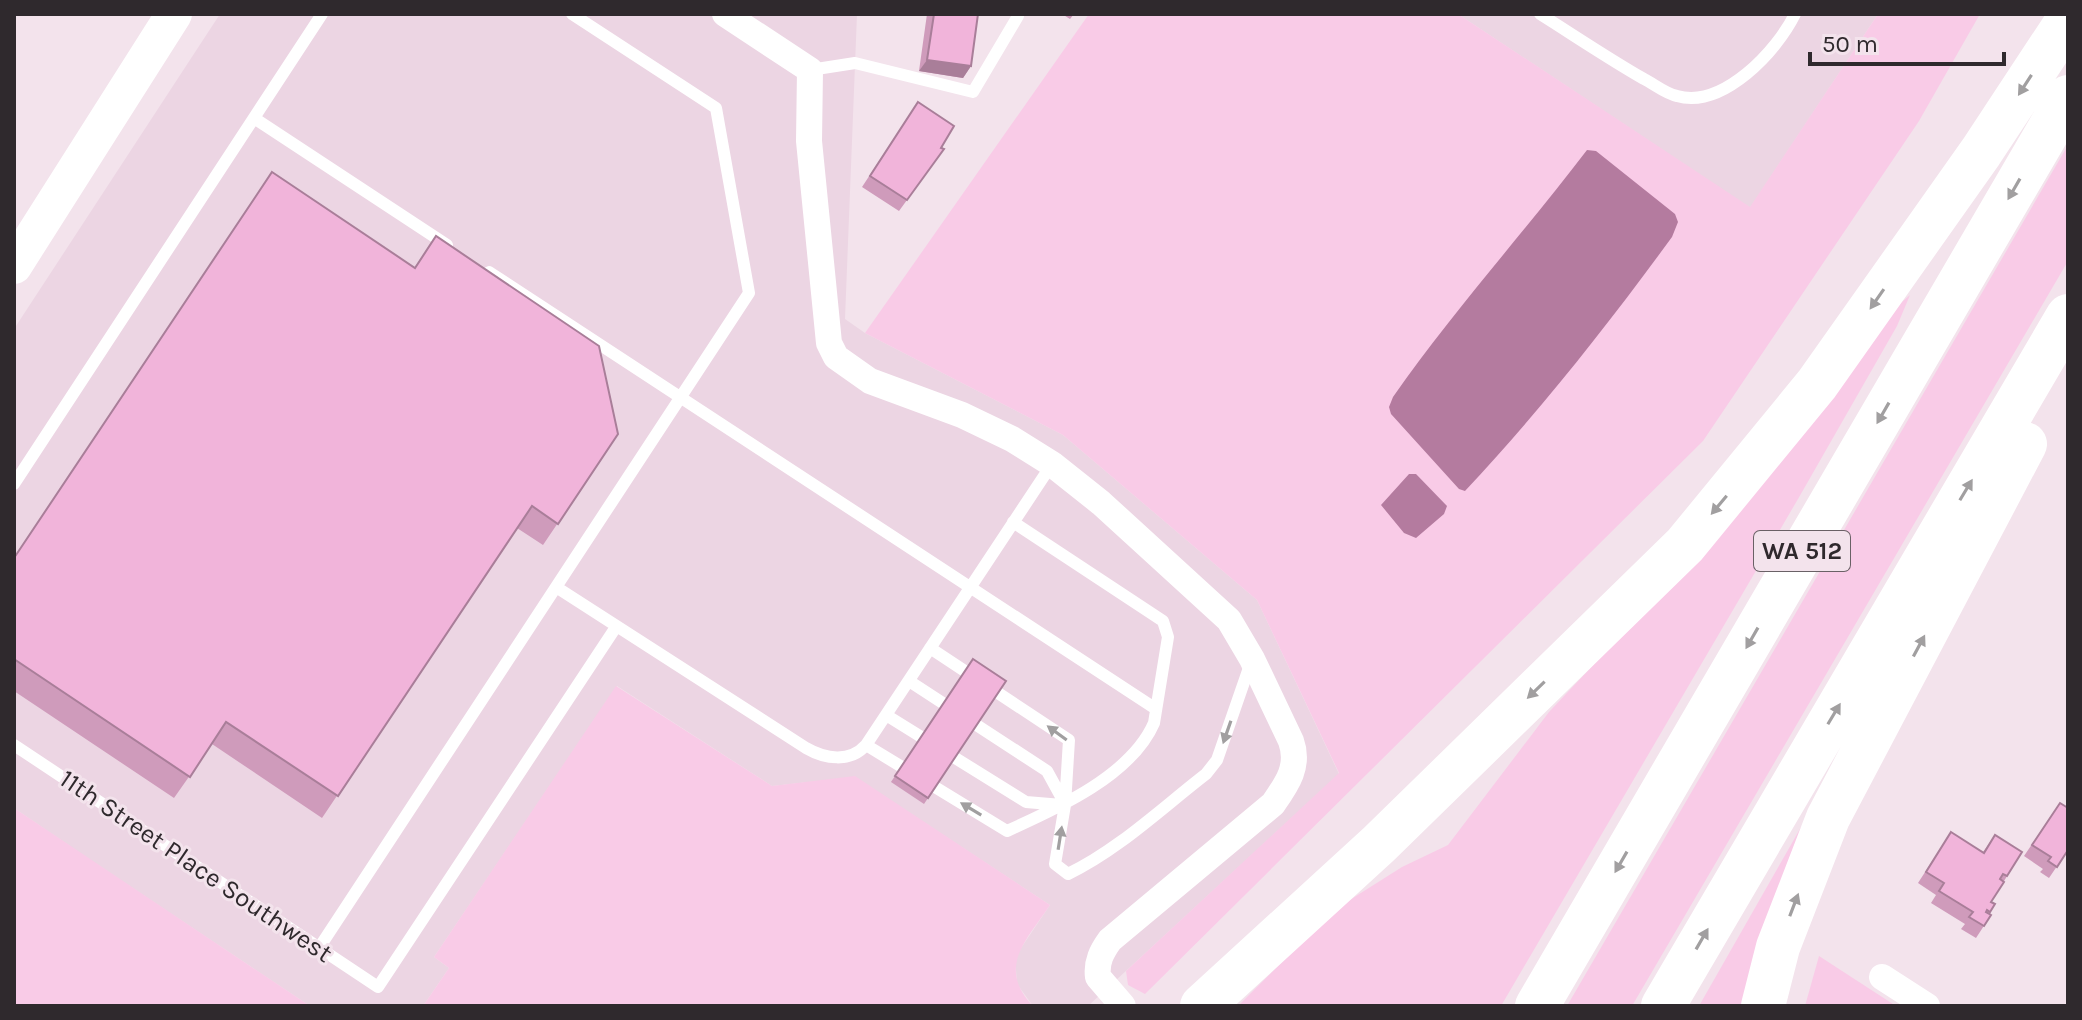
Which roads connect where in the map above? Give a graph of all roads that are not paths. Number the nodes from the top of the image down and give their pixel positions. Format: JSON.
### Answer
{"nodes":[{"id":1,"x":174,"y":14,"type":"edge"},
{"id":2,"x":322,"y":14,"type":"edge"},
{"id":3,"x":572,"y":14,"type":"edge"},
{"id":4,"x":725,"y":14,"type":"edge"},
{"id":5,"x":1540,"y":14,"type":"edge"},
{"id":6,"x":1795,"y":14,"type":"edge"},
{"id":7,"x":1018,"y":16,"type":"dead end"},
{"id":8,"x":2068,"y":20,"type":"edge"},
{"id":9,"x":810,"y":70,"type":"junction"},
{"id":10,"x":2068,"y":97,"type":"edge"},
{"id":11,"x":254,"y":118,"type":"junction"},
{"id":12,"x":460,"y":253,"type":"edge"},
{"id":13,"x":473,"y":261,"type":"edge"},
{"id":14,"x":14,"y":266,"type":"edge"},
{"id":15,"x":2068,"y":316,"type":"edge"},
{"id":16,"x":2068,"y":363,"type":"edge"},
{"id":17,"x":680,"y":397,"type":"junction"},
{"id":18,"x":1052,"y":464,"type":"junction"},
{"id":19,"x":14,"y":484,"type":"edge"},
{"id":20,"x":1013,"y":522,"type":"junction"},
{"id":21,"x":556,"y":587,"type":"junction"},
{"id":22,"x":970,"y":588,"type":"junction"},
{"id":23,"x":616,"y":627,"type":"junction"},
{"id":24,"x":930,"y":648,"type":"junction"},
{"id":25,"x":1252,"y":659,"type":"junction"},
{"id":26,"x":909,"y":681,"type":"junction"},
{"id":27,"x":1156,"y":709,"type":"junction"},
{"id":28,"x":886,"y":715,"type":"junction"},
{"id":29,"x":14,"y":745,"type":"edge"},
{"id":30,"x":866,"y":745,"type":"junction"},
{"id":31,"x":1065,"y":805,"type":"junction"},
{"id":32,"x":319,"y":948,"type":"junction"},
{"id":33,"x":1882,"y":977,"type":"dead end"},
{"id":34,"x":1123,"y":1006,"type":"edge"},
{"id":35,"x":1202,"y":1006,"type":"edge"},
{"id":36,"x":1537,"y":1006,"type":"edge"},
{"id":37,"x":1663,"y":1006,"type":"edge"},
{"id":38,"x":1763,"y":1006,"type":"edge"},
{"id":39,"x":1927,"y":1006,"type":"edge"}],
"edges":[{"from":1,"to":14,"type":"main road"},
{"from":2,"to":11,"type":"lane"},
{"from":3,"to":17,"type":"lane"},
{"from":4,"to":9,"type":"street"},
{"from":5,"to":6,"type":"lane"},
{"from":7,"to":9,"type":"lane"},
{"from":8,"to":35,"type":"highway","one_way":true},
{"from":9,"to":18,"type":"street"},
{"from":10,"to":36,"type":"highway","number":"WA 512","one_way":true},
{"from":11,"to":12,"type":"lane"},
{"from":11,"to":19,"type":"lane"},
{"from":13,"to":17,"type":"lane"},
{"from":37,"to":15,"type":"highway","one_way":true},
{"from":38,"to":16,"type":"highway","one_way":true},
{"from":17,"to":21,"type":"lane"},
{"from":17,"to":22,"type":"lane"},
{"from":18,"to":20,"type":"lane"},
{"from":18,"to":25,"type":"street"},
{"from":20,"to":22,"type":"lane"},
{"from":20,"to":27,"type":"lane"},
{"from":21,"to":23,"type":"lane"},
{"from":21,"to":32,"type":"lane"},
{"from":22,"to":24,"type":"lane"},
{"from":22,"to":27,"type":"lane"},
{"from":23,"to":30,"type":"lane"},
{"from":23,"to":32,"type":"lane","name":"11th Street Place Southwest"},
{"from":24,"to":26,"type":"lane"},
{"from":31,"to":24,"type":"lane","one_way":true},
{"from":25,"to":31,"type":"lane","one_way":true},
{"from":25,"to":34,"type":"street"},
{"from":26,"to":28,"type":"lane"},
{"from":26,"to":31,"type":"lane"},
{"from":27,"to":31,"type":"lane"},
{"from":28,"to":30,"type":"lane"},
{"from":28,"to":31,"type":"lane"},
{"from":29,"to":32,"type":"lane","name":"11th Street Place Southwest"},
{"from":31,"to":30,"type":"lane","one_way":true},
{"from":33,"to":39,"type":"street"}]}
